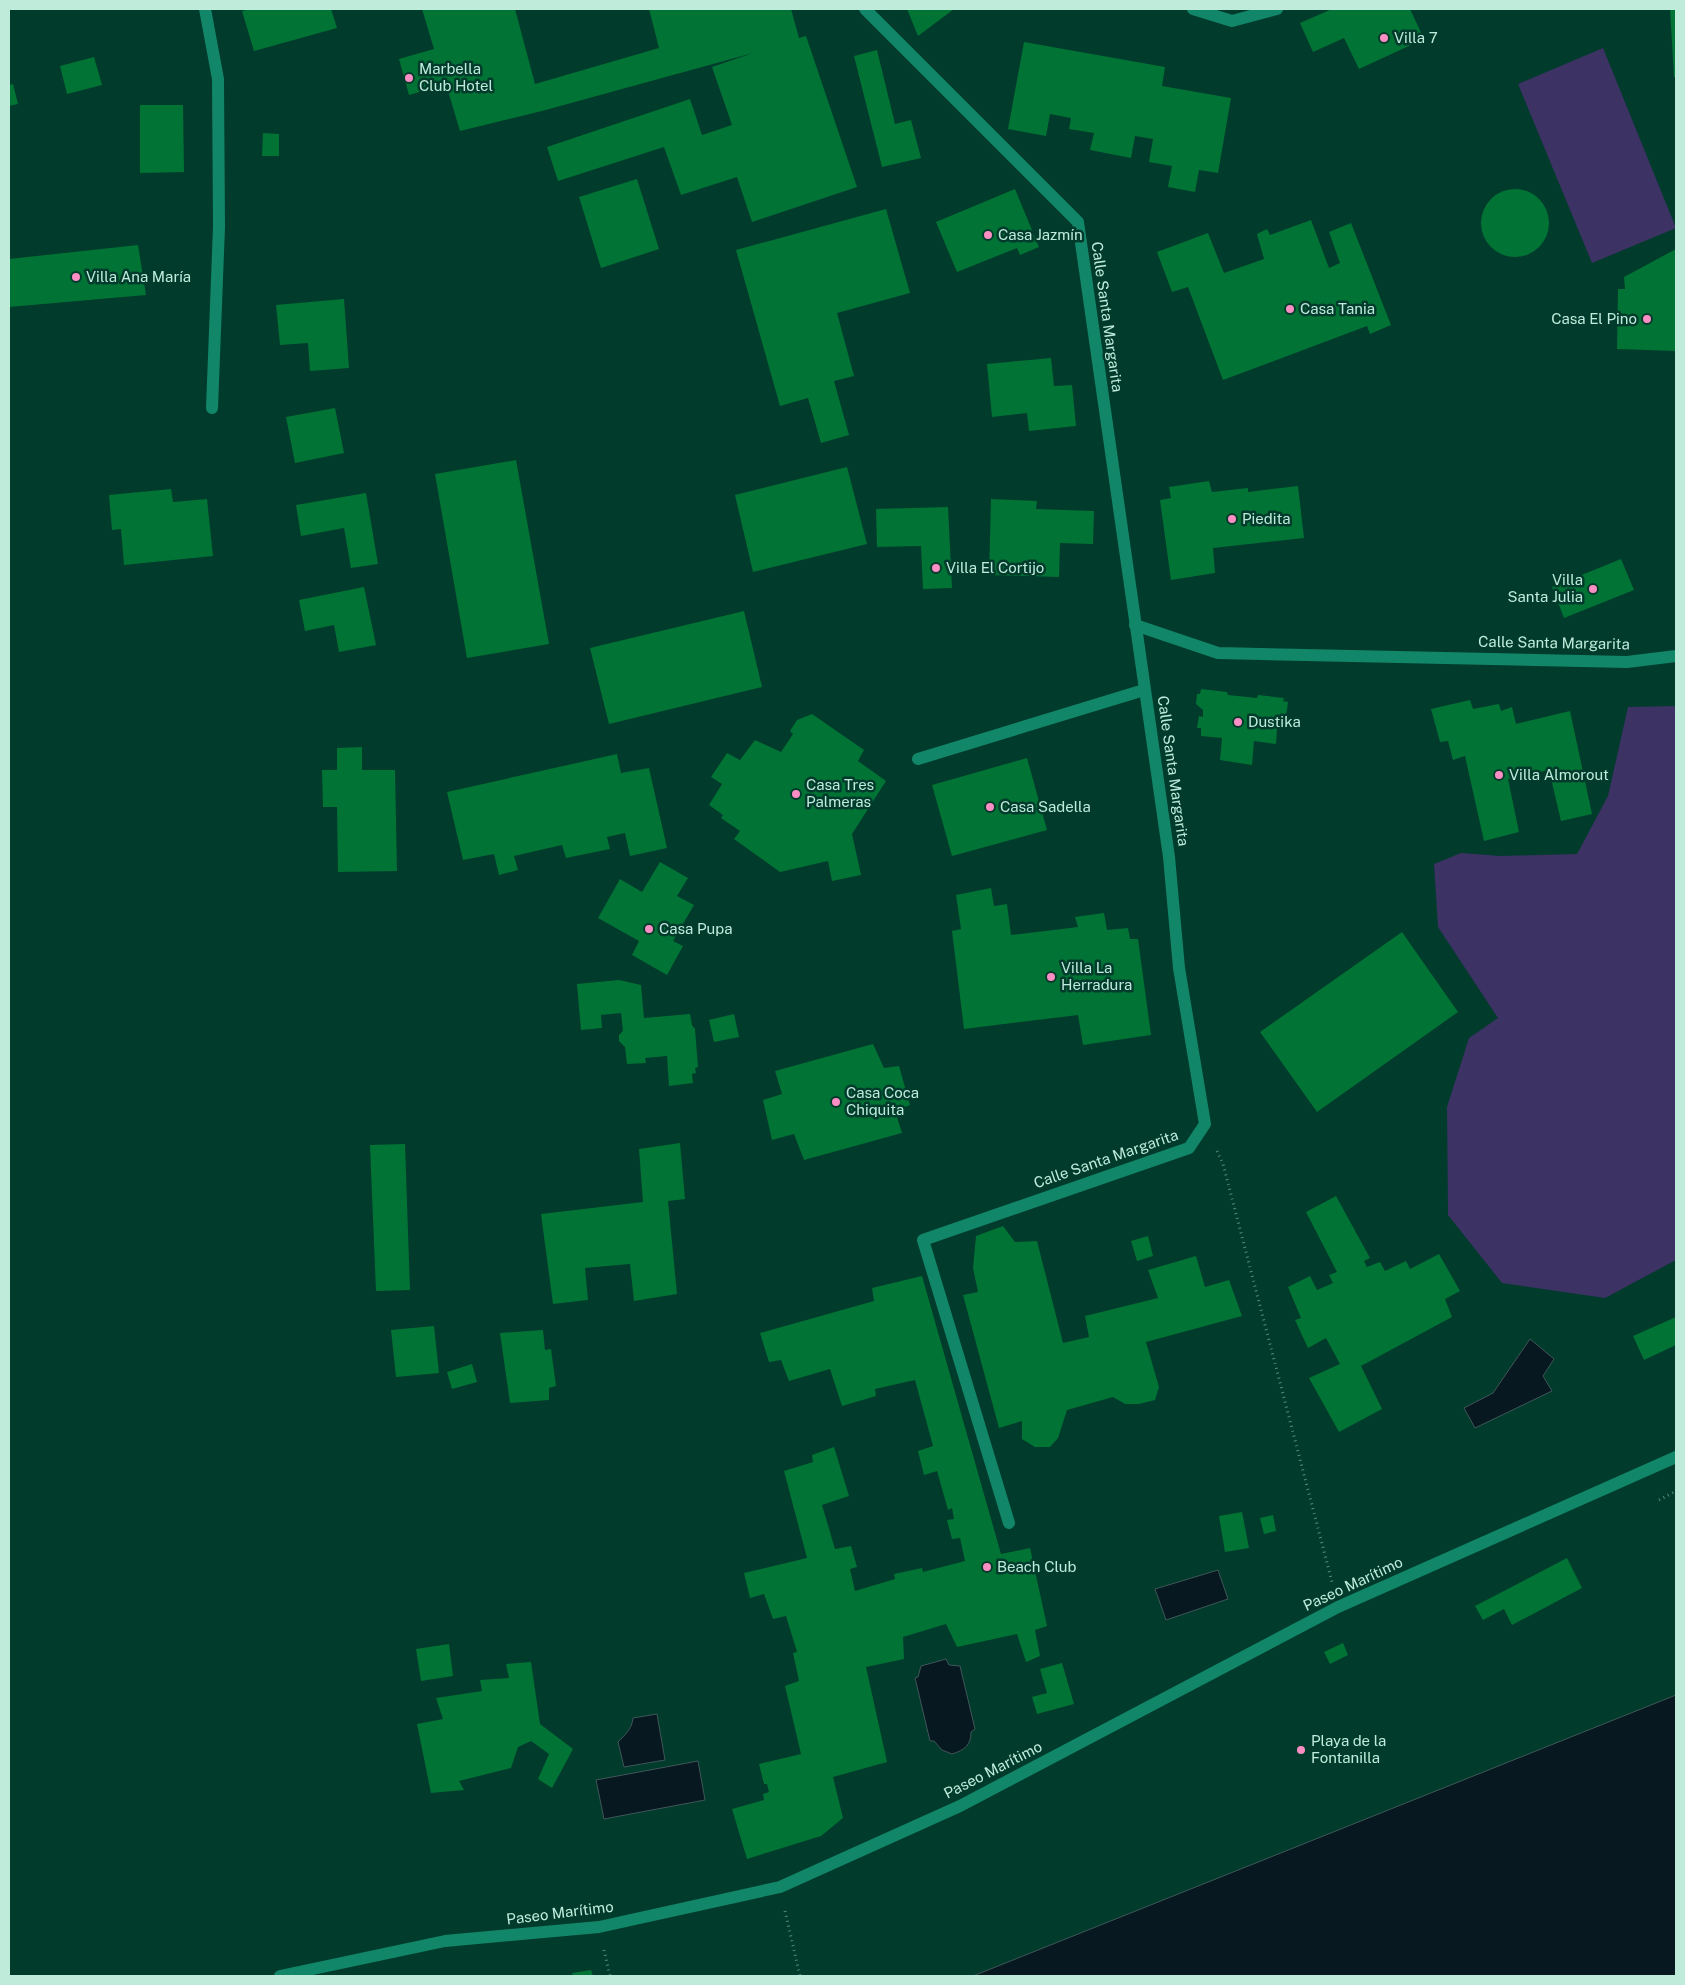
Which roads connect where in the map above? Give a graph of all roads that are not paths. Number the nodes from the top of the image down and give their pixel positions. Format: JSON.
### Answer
{"nodes":[{"id":1,"x":205,"y":9,"type":"edge"},
{"id":2,"x":865,"y":9,"type":"edge"},
{"id":3,"x":1193,"y":9,"type":"edge"},
{"id":4,"x":1277,"y":9,"type":"edge"},
{"id":5,"x":212,"y":408,"type":"dead end"},
{"id":6,"x":1135,"y":625,"type":"junction"},
{"id":7,"x":1676,"y":656,"type":"edge"},
{"id":8,"x":1144,"y":690,"type":"junction"},
{"id":9,"x":918,"y":759,"type":"dead end"},
{"id":10,"x":1676,"y":1457,"type":"edge"},
{"id":11,"x":1009,"y":1523,"type":"dead end"},
{"id":12,"x":280,"y":1976,"type":"edge"}],
"edges":[{"from":1,"to":5,"type":"street"},
{"from":2,"to":6,"type":"street","name":"Calle Santa Margarita"},
{"from":3,"to":4,"type":"street"},
{"from":6,"to":7,"type":"street","name":"Calle Santa Margarita"},
{"from":6,"to":8,"type":"street","name":"Calle Santa Margarita"},
{"from":8,"to":9,"type":"street"},
{"from":8,"to":11,"type":"street","name":"Calle Santa Margarita"},
{"from":10,"to":12,"type":"street","name":"Paseo Marítimo"}]}
